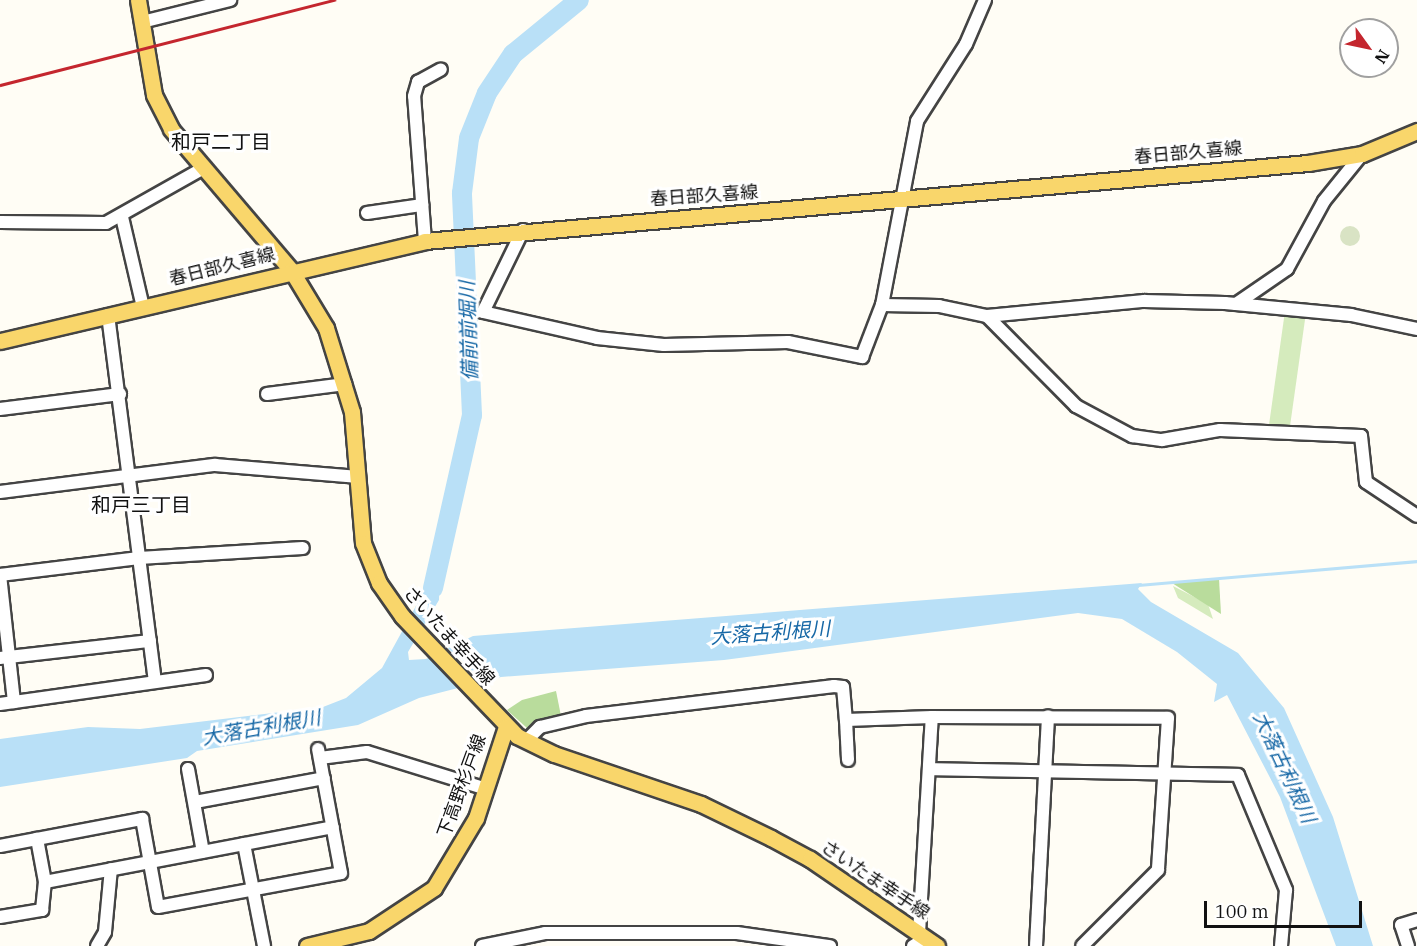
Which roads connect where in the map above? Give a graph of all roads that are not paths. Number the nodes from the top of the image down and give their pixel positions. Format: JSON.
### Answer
{"nodes":[{"id":1,"x":138,"y":0,"type":"edge"},
{"id":2,"x":230,"y":0,"type":"edge"},
{"id":3,"x":985,"y":0,"type":"edge"},
{"id":4,"x":142,"y":22,"type":"junction"},
{"id":5,"x":441,"y":69,"type":"dead end"},
{"id":6,"x":1417,"y":131,"type":"edge"},
{"id":7,"x":1362,"y":154,"type":"junction"},
{"id":8,"x":202,"y":169,"type":"junction"},
{"id":9,"x":902,"y":199,"type":"junction"},
{"id":10,"x":422,"y":205,"type":"junction"},
{"id":11,"x":367,"y":213,"type":"dead end"},
{"id":12,"x":122,"y":217,"type":"junction"},
{"id":13,"x":0,"y":222,"type":"edge"},
{"id":14,"x":523,"y":230,"type":"junction"},
{"id":15,"x":425,"y":241,"type":"junction"},
{"id":16,"x":291,"y":270,"type":"junction"},
{"id":17,"x":1236,"y":304,"type":"junction"},
{"id":18,"x":882,"y":305,"type":"junction"},
{"id":19,"x":143,"y":307,"type":"junction"},
{"id":20,"x":108,"y":315,"type":"junction"},
{"id":21,"x":987,"y":316,"type":"junction"},
{"id":22,"x":1417,"y":329,"type":"edge"},
{"id":23,"x":0,"y":341,"type":"edge"},
{"id":24,"x":345,"y":384,"type":"junction"},
{"id":25,"x":120,"y":394,"type":"junction"},
{"id":26,"x":267,"y":394,"type":"dead end"},
{"id":27,"x":6,"y":408,"type":"edge"},
{"id":28,"x":14,"y":421,"type":"dead end"},
{"id":29,"x":129,"y":476,"type":"junction"},
{"id":30,"x":358,"y":477,"type":"junction"},
{"id":31,"x":0,"y":492,"type":"edge"},
{"id":32,"x":1417,"y":516,"type":"edge"},
{"id":33,"x":303,"y":548,"type":"dead end"},
{"id":34,"x":139,"y":558,"type":"junction"},
{"id":35,"x":0,"y":575,"type":"edge"},
{"id":36,"x":150,"y":641,"type":"junction"},
{"id":37,"x":5,"y":658,"type":"edge"},
{"id":38,"x":206,"y":675,"type":"dead end"},
{"id":39,"x":155,"y":681,"type":"junction"},
{"id":40,"x":14,"y":702,"type":"junction"},
{"id":41,"x":0,"y":704,"type":"edge"},
{"id":42,"x":1048,"y":716,"type":"junction"},
{"id":43,"x":932,"y":717,"type":"junction"},
{"id":44,"x":846,"y":720,"type":"junction"},
{"id":45,"x":506,"y":727,"type":"junction"},
{"id":46,"x":526,"y":741,"type":"junction"},
{"id":47,"x":848,"y":760,"type":"dead end"},
{"id":48,"x":188,"y":769,"type":"dead end"},
{"id":49,"x":929,"y":769,"type":"junction"},
{"id":50,"x":1048,"y":772,"type":"junction"},
{"id":51,"x":1165,"y":774,"type":"junction"},
{"id":52,"x":324,"y":778,"type":"junction"},
{"id":53,"x":483,"y":788,"type":"junction"},
{"id":54,"x":195,"y":802,"type":"junction"},
{"id":55,"x":333,"y":827,"type":"junction"},
{"id":56,"x":37,"y":839,"type":"junction"},
{"id":57,"x":244,"y":844,"type":"junction"},
{"id":58,"x":0,"y":846,"type":"edge"},
{"id":59,"x":203,"y":852,"type":"junction"},
{"id":60,"x":150,"y":862,"type":"junction"},
{"id":61,"x":111,"y":869,"type":"junction"},
{"id":62,"x":45,"y":882,"type":"junction"},
{"id":63,"x":253,"y":888,"type":"junction"},
{"id":64,"x":0,"y":917,"type":"edge"},
{"id":65,"x":1417,"y":920,"type":"edge"},
{"id":66,"x":924,"y":941,"type":"edge"},
{"id":67,"x":97,"y":946,"type":"edge"},
{"id":68,"x":264,"y":946,"type":"edge"},
{"id":69,"x":307,"y":946,"type":"edge"},
{"id":70,"x":482,"y":946,"type":"edge"},
{"id":71,"x":830,"y":946,"type":"edge"},
{"id":72,"x":1036,"y":946,"type":"edge"},
{"id":73,"x":1082,"y":946,"type":"edge"},
{"id":74,"x":1281,"y":946,"type":"edge"},
{"id":75,"x":1408,"y":946,"type":"edge"}],
"edges":[{"from":1,"to":4,"type":"main road","name":"さいたま幸手線"},
{"from":2,"to":4,"type":"street"},
{"from":3,"to":9,"type":"street"},
{"from":4,"to":8,"type":"main road","name":"さいたま幸手線"},
{"from":5,"to":10,"type":"street"},
{"from":6,"to":7,"type":"main road","name":"春日部久喜線"},
{"from":7,"to":9,"type":"main road","name":"春日部久喜線"},
{"from":7,"to":17,"type":"street"},
{"from":8,"to":12,"type":"street"},
{"from":8,"to":16,"type":"main road","name":"さいたま幸手線"},
{"from":9,"to":14,"type":"main road","name":"春日部久喜線"},
{"from":9,"to":18,"type":"street"},
{"from":10,"to":11,"type":"street"},
{"from":10,"to":15,"type":"street"},
{"from":12,"to":13,"type":"street"},
{"from":12,"to":19,"type":"street"},
{"from":14,"to":15,"type":"main road","name":"春日部久喜線"},
{"from":14,"to":18,"type":"street"},
{"from":15,"to":16,"type":"main road","name":"春日部久喜線"},
{"from":16,"to":19,"type":"main road","name":"春日部久喜線"},
{"from":16,"to":24,"type":"main road","name":"さいたま幸手線"},
{"from":17,"to":21,"type":"street"},
{"from":17,"to":22,"type":"street"},
{"from":18,"to":21,"type":"street"},
{"from":19,"to":20,"type":"main road","name":"春日部久喜線"},
{"from":20,"to":23,"type":"main road","name":"春日部久喜線"},
{"from":20,"to":25,"type":"street"},
{"from":21,"to":32,"type":"street"},
{"from":24,"to":26,"type":"street"},
{"from":24,"to":30,"type":"main road","name":"さいたま幸手線"},
{"from":25,"to":27,"type":"street"},
{"from":25,"to":29,"type":"street"},
{"from":27,"to":28,"type":"street"},
{"from":29,"to":30,"type":"street"},
{"from":29,"to":31,"type":"street"},
{"from":29,"to":34,"type":"street"},
{"from":30,"to":45,"type":"main road","name":"さいたま幸手線"},
{"from":33,"to":34,"type":"street"},
{"from":34,"to":35,"type":"street"},
{"from":34,"to":36,"type":"street"},
{"from":35,"to":37,"type":"street"},
{"from":36,"to":37,"type":"street"},
{"from":36,"to":39,"type":"street"},
{"from":37,"to":40,"type":"street"},
{"from":38,"to":39,"type":"street"},
{"from":39,"to":40,"type":"street"},
{"from":40,"to":41,"type":"street"},
{"from":42,"to":43,"type":"street"},
{"from":42,"to":50,"type":"street"},
{"from":42,"to":51,"type":"street"},
{"from":43,"to":44,"type":"street"},
{"from":43,"to":49,"type":"street"},
{"from":44,"to":46,"type":"street"},
{"from":44,"to":47,"type":"street"},
{"from":45,"to":46,"type":"main road","name":"さいたま幸手線"},
{"from":45,"to":53,"type":"main road","name":"下高野杉戸線"},
{"from":46,"to":66,"type":"main road","name":"さいたま幸手線"},
{"from":48,"to":54,"type":"street"},
{"from":49,"to":50,"type":"street"},
{"from":49,"to":66,"type":"street"},
{"from":50,"to":51,"type":"street"},
{"from":50,"to":72,"type":"street"},
{"from":51,"to":73,"type":"street"},
{"from":51,"to":74,"type":"street"},
{"from":52,"to":53,"type":"street"},
{"from":52,"to":54,"type":"street"},
{"from":52,"to":55,"type":"street"},
{"from":53,"to":69,"type":"main road","name":"下高野杉戸線"},
{"from":54,"to":59,"type":"street"},
{"from":55,"to":57,"type":"street"},
{"from":55,"to":63,"type":"street"},
{"from":56,"to":58,"type":"street"},
{"from":56,"to":60,"type":"street"},
{"from":56,"to":62,"type":"street"},
{"from":57,"to":59,"type":"street"},
{"from":57,"to":63,"type":"street"},
{"from":59,"to":60,"type":"street"},
{"from":60,"to":61,"type":"street"},
{"from":60,"to":63,"type":"street"},
{"from":61,"to":62,"type":"street"},
{"from":61,"to":67,"type":"street"},
{"from":62,"to":64,"type":"street"},
{"from":63,"to":68,"type":"street"},
{"from":65,"to":75,"type":"street"},
{"from":70,"to":71,"type":"street"}]}
